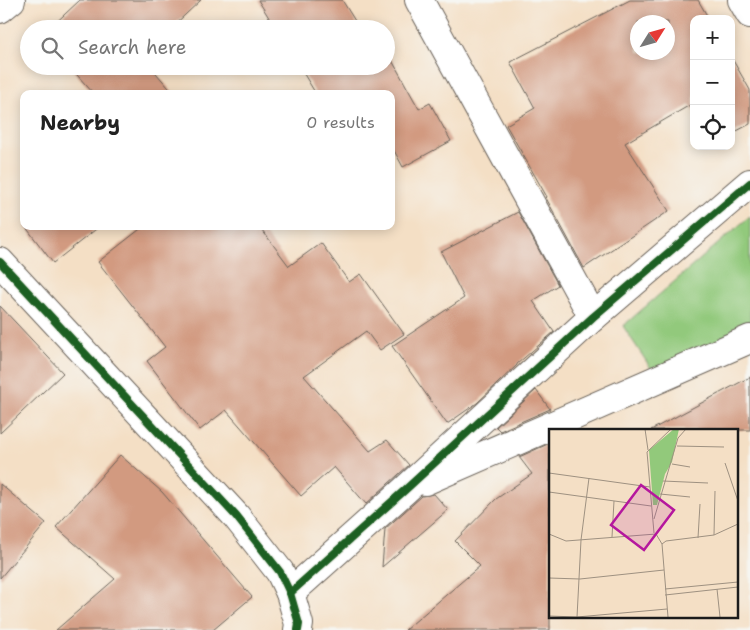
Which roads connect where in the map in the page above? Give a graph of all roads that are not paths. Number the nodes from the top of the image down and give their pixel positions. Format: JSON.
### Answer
{"nodes":[{"id":1,"x":10,"y":0,"type":"edge"},
{"id":2,"x":419,"y":0,"type":"edge"},
{"id":3,"x":742,"y":0,"type":"edge"},
{"id":4,"x":0,"y":9,"type":"edge"},
{"id":5,"x":750,"y":14,"type":"edge"},
{"id":6,"x":750,"y":183,"type":"edge"},
{"id":7,"x":0,"y":262,"type":"edge"},
{"id":8,"x":593,"y":317,"type":"junction"},
{"id":9,"x":750,"y":339,"type":"edge"},
{"id":10,"x":405,"y":490,"type":"junction"},
{"id":11,"x":290,"y":593,"type":"junction"},
{"id":12,"x":298,"y":630,"type":"edge"}],
"edges":[{"from":1,"to":4,"type":"street"},
{"from":2,"to":8,"type":"street"},
{"from":3,"to":5,"type":"street"},
{"from":6,"to":8,"type":"street"},
{"from":7,"to":11,"type":"street"},
{"from":8,"to":10,"type":"street"},
{"from":9,"to":10,"type":"street"},
{"from":10,"to":11,"type":"street"},
{"from":11,"to":12,"type":"street"}]}
